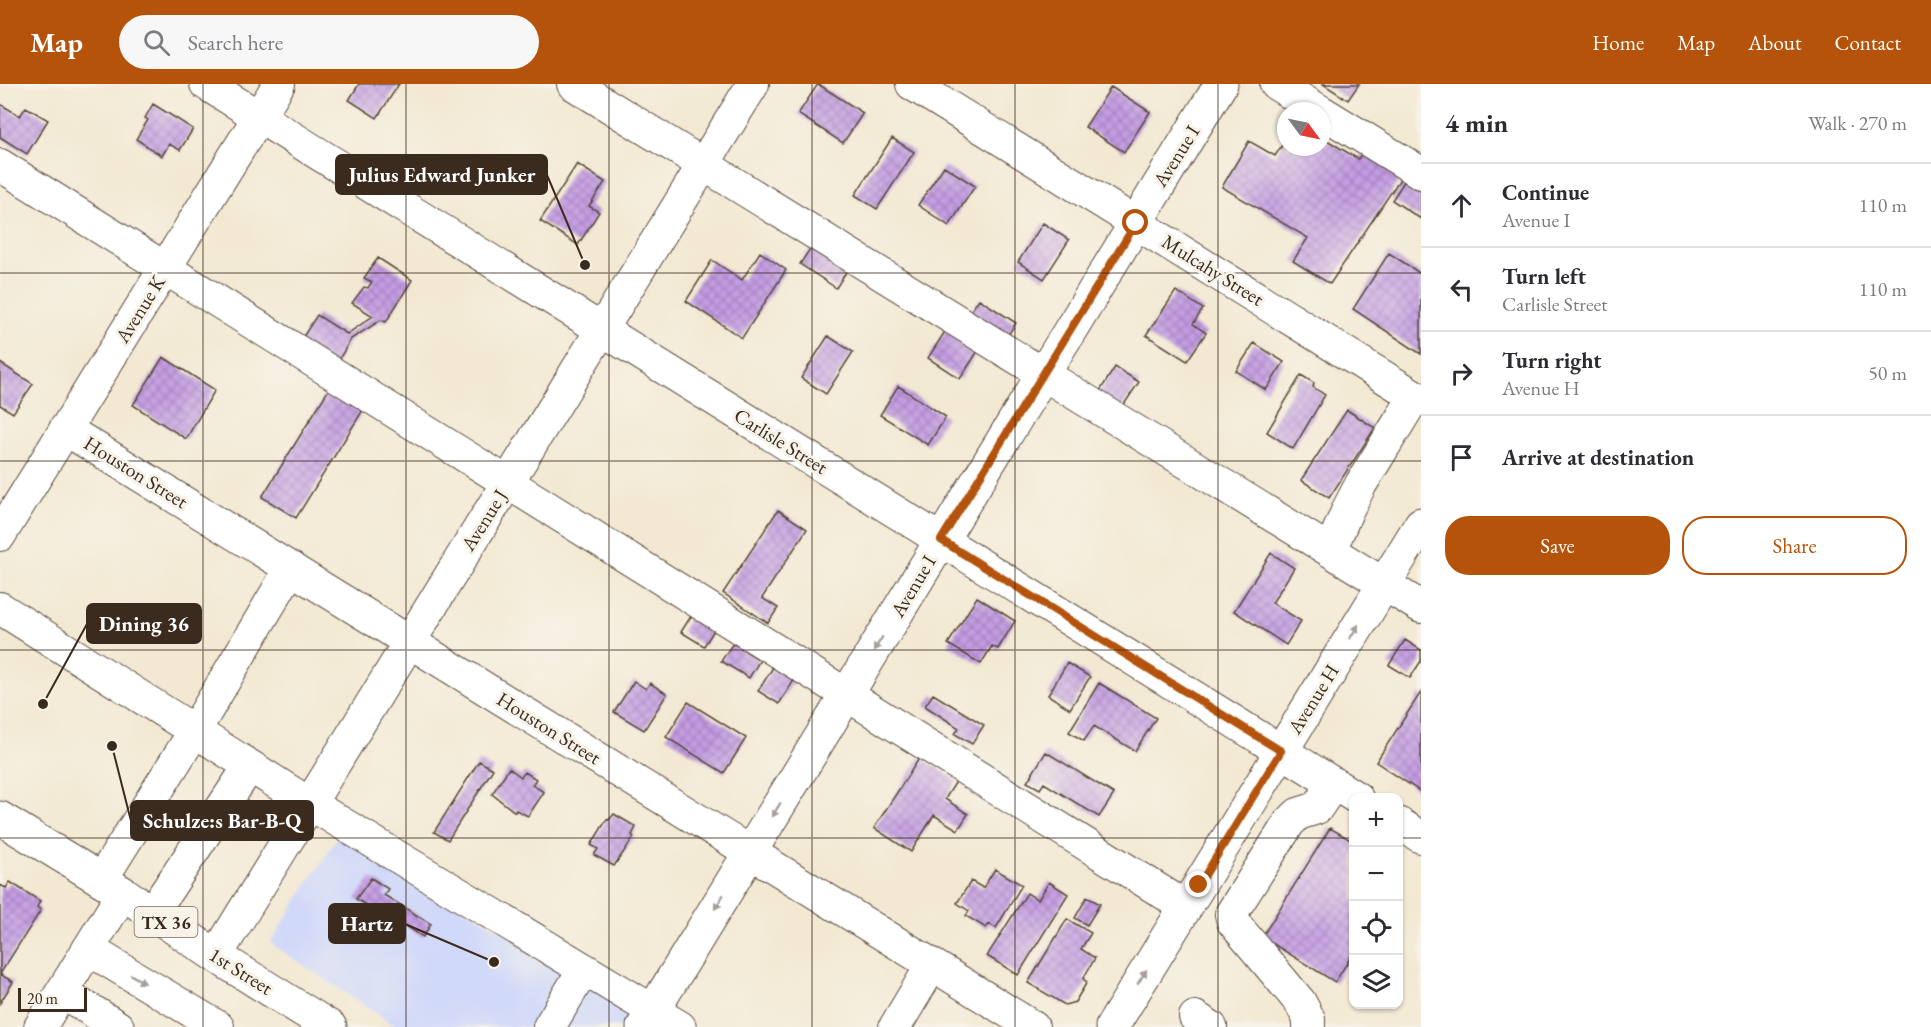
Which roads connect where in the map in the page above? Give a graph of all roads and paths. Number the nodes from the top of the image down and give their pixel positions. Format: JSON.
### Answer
{"nodes":[{"id":1,"x":206,"y":84,"type":"edge"},
{"id":2,"x":279,"y":84,"type":"edge"},
{"id":3,"x":573,"y":84,"type":"edge"},
{"id":4,"x":753,"y":84,"type":"edge"},
{"id":5,"x":912,"y":84,"type":"edge"},
{"id":6,"x":1221,"y":84,"type":"edge"},
{"id":7,"x":1276,"y":84,"type":"edge"},
{"id":8,"x":1305,"y":102,"type":"edge"},
{"id":9,"x":259,"y":117,"type":"junction"},
{"id":10,"x":1331,"y":118,"type":"edge"},
{"id":11,"x":704,"y":164,"type":"junction"},
{"id":12,"x":0,"y":165,"type":"edge"},
{"id":13,"x":1421,"y":173,"type":"edge"},
{"id":14,"x":1136,"y":223,"type":"junction"},
{"id":15,"x":165,"y":268,"type":"junction"},
{"id":16,"x":602,"y":330,"type":"junction"},
{"id":17,"x":1043,"y":374,"type":"junction"},
{"id":18,"x":1418,"y":398,"type":"edge"},
{"id":19,"x":66,"y":429,"type":"junction"},
{"id":20,"x":508,"y":482,"type":"junction"},
{"id":21,"x":1421,"y":524,"type":"edge"},
{"id":22,"x":1,"y":531,"type":"edge"},
{"id":23,"x":941,"y":540,"type":"junction"},
{"id":24,"x":1330,"y":551,"type":"junction"},
{"id":25,"x":291,"y":568,"type":"junction"},
{"id":26,"x":1384,"y":584,"type":"junction"},
{"id":27,"x":1421,"y":607,"type":"edge"},
{"id":28,"x":0,"y":608,"type":"edge"},
{"id":29,"x":410,"y":642,"type":"junction"},
{"id":30,"x":847,"y":694,"type":"junction"},
{"id":31,"x":194,"y":732,"type":"junction"},
{"id":32,"x":1281,"y":751,"type":"junction"},
{"id":33,"x":249,"y":767,"type":"junction"},
{"id":34,"x":1345,"y":790,"type":"edge"},
{"id":35,"x":310,"y":804,"type":"junction"},
{"id":36,"x":0,"y":818,"type":"edge"},
{"id":37,"x":1403,"y":826,"type":"edge"},
{"id":38,"x":1421,"y":837,"type":"edge"},
{"id":39,"x":750,"y":852,"type":"junction"},
{"id":40,"x":112,"y":886,"type":"junction"},
{"id":41,"x":1192,"y":896,"type":"junction"},
{"id":42,"x":1235,"y":908,"type":"junction"},
{"id":43,"x":153,"y":913,"type":"junction"},
{"id":44,"x":88,"y":949,"type":"junction"},
{"id":45,"x":216,"y":956,"type":"junction"},
{"id":46,"x":932,"y":965,"type":"junction"},
{"id":47,"x":584,"y":969,"type":"junction"},
{"id":48,"x":62,"y":992,"type":"junction"},
{"id":49,"x":648,"y":1019,"type":"edge"},
{"id":50,"x":323,"y":1025,"type":"edge"},
{"id":51,"x":40,"y":1027,"type":"edge"},
{"id":52,"x":118,"y":1027,"type":"edge"},
{"id":53,"x":218,"y":1027,"type":"edge"},
{"id":54,"x":549,"y":1027,"type":"edge"},
{"id":55,"x":680,"y":1027,"type":"edge"},
{"id":56,"x":895,"y":1027,"type":"edge"},
{"id":57,"x":1032,"y":1027,"type":"edge"},
{"id":58,"x":1112,"y":1027,"type":"edge"},
{"id":59,"x":1309,"y":1027,"type":"edge"}],
"edges":[{"from":1,"to":9,"type":"street","name":"Carlisle Street"},
{"from":2,"to":9,"type":"street","name":"Avenue K"},
{"from":3,"to":11,"type":"street"},
{"from":4,"to":11,"type":"street","name":"Avenue J"},
{"from":5,"to":14,"type":"street","name":"Mulcahy Street"},
{"from":6,"to":14,"type":"main road","name":"Avenue I"},
{"from":7,"to":8,"type":"street"},
{"from":9,"to":15,"type":"street","name":"Avenue K"},
{"from":9,"to":16,"type":"street","name":"Carlisle Street"},
{"from":10,"to":13,"type":"street"},
{"from":11,"to":16,"type":"street","name":"Avenue J"},
{"from":11,"to":17,"type":"street"},
{"from":12,"to":15,"type":"street"},
{"from":14,"to":17,"type":"main road","name":"Avenue I"},
{"from":14,"to":18,"type":"street","name":"Mulcahy Street"},
{"from":15,"to":19,"type":"street","name":"Avenue K"},
{"from":15,"to":20,"type":"street"},
{"from":16,"to":20,"type":"street","name":"Avenue J"},
{"from":16,"to":23,"type":"street","name":"Carlisle Street"},
{"from":17,"to":23,"type":"main road","name":"Avenue I"},
{"from":17,"to":24,"type":"street"},
{"from":18,"to":24,"type":"street"},
{"from":19,"to":22,"type":"street","name":"Avenue K"},
{"from":19,"to":25,"type":"street","name":"Houston Street"},
{"from":20,"to":29,"type":"street","name":"Avenue J"},
{"from":20,"to":30,"type":"street"},
{"from":21,"to":26,"type":"main road","name":"Avenue H"},
{"from":23,"to":30,"type":"main road","name":"Avenue I","one_way":true},
{"from":23,"to":32,"type":"street","name":"Carlisle Street"},
{"from":24,"to":26,"type":"street"},
{"from":25,"to":29,"type":"street","name":"Houston Street"},
{"from":25,"to":31,"type":"street"},
{"from":26,"to":27,"type":"street"},
{"from":32,"to":26,"type":"main road","name":"Avenue H","one_way":true},
{"from":28,"to":31,"type":"street"},
{"from":29,"to":35,"type":"street","name":"Avenue J"},
{"from":29,"to":39,"type":"street","name":"Houston Street"},
{"from":30,"to":39,"type":"main road","name":"Avenue I","one_way":true},
{"from":30,"to":41,"type":"street"},
{"from":31,"to":33,"type":"street"},
{"from":31,"to":40,"type":"street"},
{"from":32,"to":34,"type":"street","name":"Carlisle Street"},
{"from":32,"to":41,"type":"main road","name":"Avenue H"},
{"from":33,"to":35,"type":"street"},
{"from":33,"to":43,"type":"street"},
{"from":34,"to":42,"type":"street"},
{"from":35,"to":45,"type":"street","name":"Avenue J"},
{"from":35,"to":47,"type":"street"},
{"from":36,"to":40,"type":"main road","name":"1st Street","number":"TX 36"},
{"from":37,"to":38,"type":"street"},
{"from":39,"to":46,"type":"street","name":"Houston Street"},
{"from":39,"to":49,"type":"main road","name":"Avenue I","one_way":true},
{"from":40,"to":43,"type":"main road","name":"1st Street","number":"TX 36"},
{"from":40,"to":44,"type":"street"},
{"from":41,"to":42,"type":"street"},
{"from":58,"to":41,"type":"main road","name":"Avenue H","one_way":true},
{"from":42,"to":59,"type":"street"},
{"from":43,"to":45,"type":"main road","name":"1st Street","number":"TX 36"},
{"from":44,"to":48,"type":"street"},
{"from":44,"to":53,"type":"street","one_way":true},
{"from":45,"to":50,"type":"main road","name":"1st Street","number":"TX 36"},
{"from":46,"to":56,"type":"street"},
{"from":46,"to":57,"type":"street","name":"Houston Street"},
{"from":47,"to":49,"type":"street"},
{"from":47,"to":54,"type":"street"},
{"from":48,"to":51,"type":"street"},
{"from":48,"to":52,"type":"street"},
{"from":49,"to":55,"type":"street"}]}
